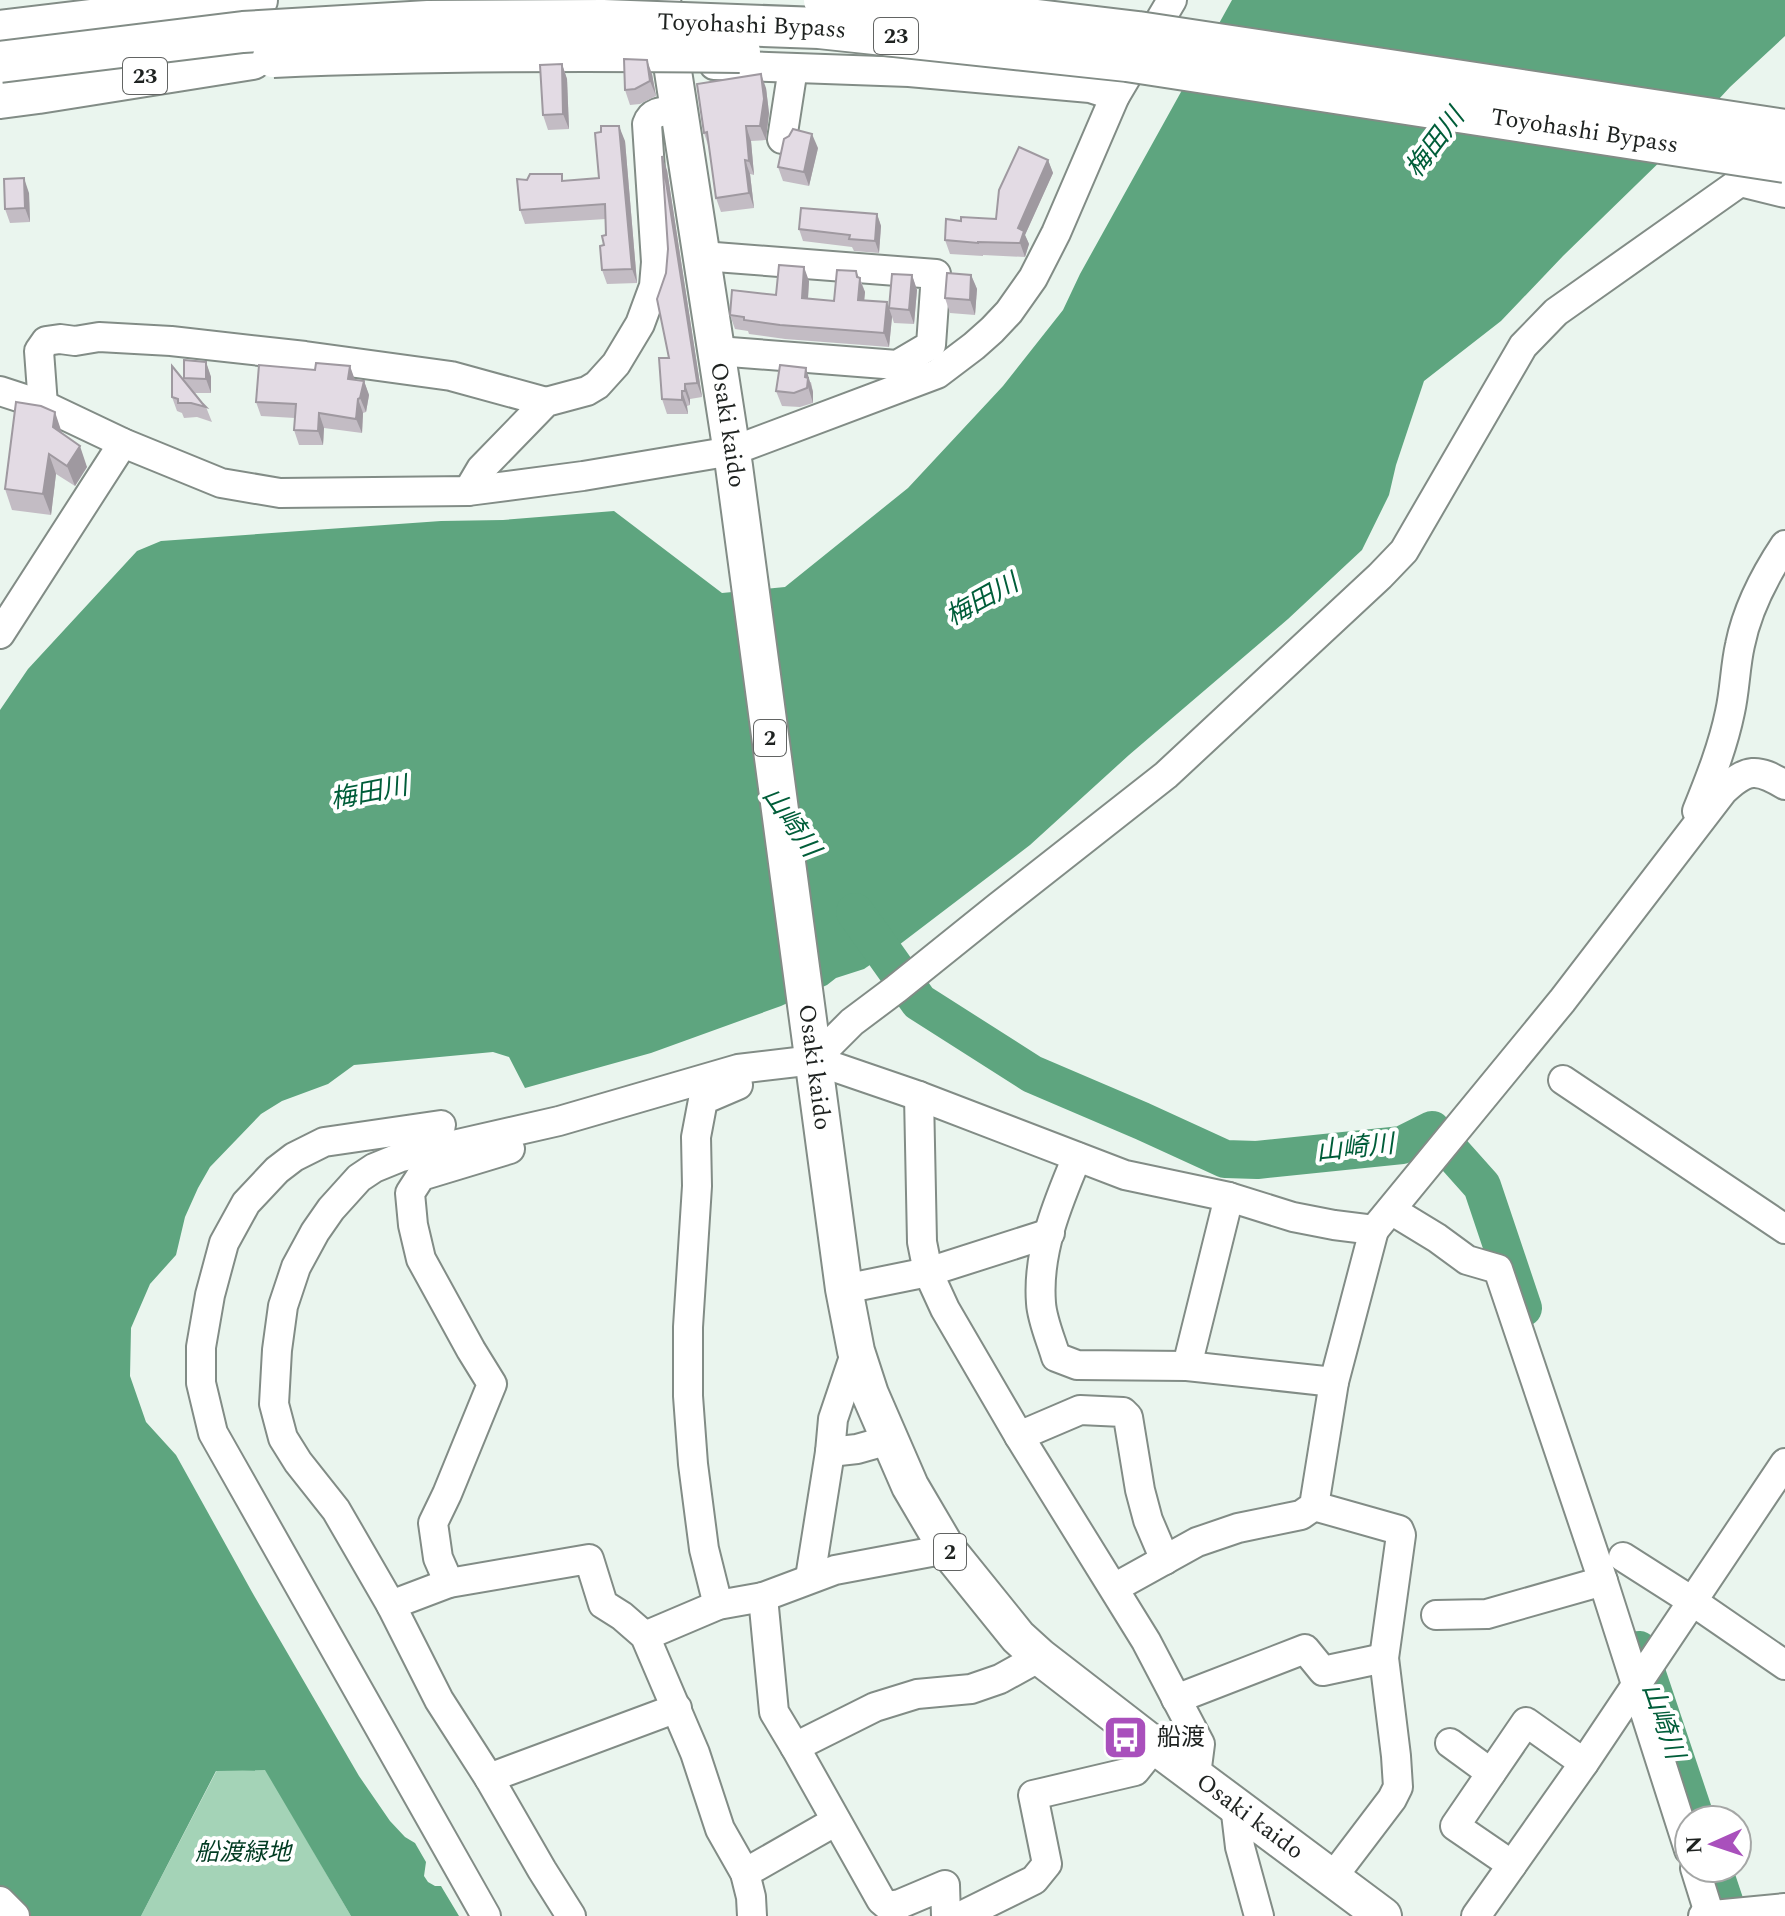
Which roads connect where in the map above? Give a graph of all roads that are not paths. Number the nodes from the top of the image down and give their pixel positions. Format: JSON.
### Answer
{"nodes":[{"id":1,"x":257,"y":0,"type":"edge"},
{"id":2,"x":459,"y":0,"type":"edge"},
{"id":3,"x":662,"y":0,"type":"edge"},
{"id":4,"x":824,"y":0,"type":"edge"},
{"id":5,"x":959,"y":0,"type":"edge"},
{"id":6,"x":1171,"y":0,"type":"edge"},
{"id":7,"x":1003,"y":16,"type":"junction"},
{"id":8,"x":0,"y":31,"type":"edge"},
{"id":9,"x":1024,"y":50,"type":"junction"},
{"id":10,"x":0,"y":62,"type":"edge"},
{"id":11,"x":672,"y":63,"type":"junction"},
{"id":12,"x":462,"y":65,"type":"junction"},
{"id":13,"x":793,"y":68,"type":"junction"},
{"id":14,"x":1115,"y":96,"type":"junction"},
{"id":15,"x":13,"y":106,"type":"edge"},
{"id":16,"x":679,"y":111,"type":"junction"},
{"id":17,"x":1785,"y":131,"type":"edge"},
{"id":18,"x":782,"y":139,"type":"edge"},
{"id":19,"x":1785,"y":162,"type":"edge"},
{"id":20,"x":1740,"y":182,"type":"junction"},
{"id":21,"x":1785,"y":193,"type":"edge"},
{"id":22,"x":702,"y":256,"type":"junction"},
{"id":23,"x":717,"y":351,"type":"junction"},
{"id":24,"x":0,"y":391,"type":"edge"},
{"id":25,"x":546,"y":402,"type":"junction"},
{"id":26,"x":43,"y":405,"type":"junction"},
{"id":27,"x":123,"y":443,"type":"junction"},
{"id":28,"x":733,"y":458,"type":"junction"},
{"id":29,"x":468,"y":491,"type":"junction"},
{"id":30,"x":1785,"y":545,"type":"edge"},
{"id":31,"x":0,"y":634,"type":"edge"},
{"id":32,"x":1785,"y":785,"type":"edge"},
{"id":33,"x":1685,"y":841,"type":"junction"},
{"id":34,"x":806,"y":1060,"type":"junction"},
{"id":35,"x":1563,"y":1080,"type":"dead end"},
{"id":36,"x":919,"y":1096,"type":"junction"},
{"id":37,"x":559,"y":1121,"type":"junction"},
{"id":38,"x":441,"y":1125,"type":"dead end"},
{"id":39,"x":1077,"y":1157,"type":"junction"},
{"id":40,"x":1229,"y":1197,"type":"junction"},
{"id":41,"x":1382,"y":1220,"type":"junction"},
{"id":42,"x":1785,"y":1229,"type":"edge"},
{"id":43,"x":1050,"y":1233,"type":"junction"},
{"id":44,"x":928,"y":1272,"type":"junction"},
{"id":45,"x":844,"y":1289,"type":"junction"},
{"id":46,"x":856,"y":1351,"type":"junction"},
{"id":47,"x":1077,"y":1365,"type":"junction"},
{"id":48,"x":1187,"y":1366,"type":"junction"},
{"id":49,"x":1334,"y":1382,"type":"junction"},
{"id":50,"x":1080,"y":1410,"type":"junction"},
{"id":51,"x":1019,"y":1436,"type":"junction"},
{"id":52,"x":889,"y":1440,"type":"junction"},
{"id":53,"x":830,"y":1452,"type":"junction"},
{"id":54,"x":1785,"y":1463,"type":"edge"},
{"id":55,"x":1314,"y":1506,"type":"junction"},
{"id":56,"x":947,"y":1549,"type":"junction"},
{"id":57,"x":1623,"y":1557,"type":"dead end"},
{"id":58,"x":1165,"y":1560,"type":"junction"},
{"id":59,"x":810,"y":1578,"type":"junction"},
{"id":60,"x":1603,"y":1581,"type":"junction"},
{"id":61,"x":449,"y":1583,"type":"junction"},
{"id":62,"x":1114,"y":1588,"type":"junction"},
{"id":63,"x":763,"y":1597,"type":"junction"},
{"id":64,"x":1692,"y":1601,"type":"junction"},
{"id":65,"x":391,"y":1605,"type":"junction"},
{"id":66,"x":718,"y":1605,"type":"junction"},
{"id":67,"x":1436,"y":1615,"type":"dead end"},
{"id":68,"x":645,"y":1636,"type":"junction"},
{"id":69,"x":1040,"y":1657,"type":"junction"},
{"id":70,"x":1384,"y":1658,"type":"junction"},
{"id":71,"x":1785,"y":1665,"type":"edge"},
{"id":72,"x":1643,"y":1674,"type":"junction"},
{"id":73,"x":1176,"y":1699,"type":"junction"},
{"id":74,"x":677,"y":1708,"type":"junction"},
{"id":75,"x":1450,"y":1743,"type":"dead end"},
{"id":76,"x":1155,"y":1746,"type":"junction"},
{"id":77,"x":795,"y":1747,"type":"junction"},
{"id":78,"x":1584,"y":1763,"type":"junction"},
{"id":79,"x":1491,"y":1773,"type":"junction"},
{"id":80,"x":1196,"y":1775,"type":"junction"},
{"id":81,"x":489,"y":1778,"type":"junction"},
{"id":82,"x":1677,"y":1804,"type":"edge"},
{"id":83,"x":1235,"y":1805,"type":"junction"},
{"id":84,"x":836,"y":1821,"type":"junction"},
{"id":85,"x":1512,"y":1865,"type":"junction"},
{"id":86,"x":745,"y":1873,"type":"junction"},
{"id":87,"x":1332,"y":1878,"type":"junction"},
{"id":88,"x":1702,"y":1884,"type":"edge"},
{"id":89,"x":0,"y":1901,"type":"edge"},
{"id":90,"x":1785,"y":1908,"type":"edge"},
{"id":91,"x":1715,"y":1915,"type":"edge"},
{"id":92,"x":15,"y":1916,"type":"edge"},
{"id":93,"x":486,"y":1916,"type":"edge"},
{"id":94,"x":571,"y":1916,"type":"edge"},
{"id":95,"x":752,"y":1916,"type":"edge"},
{"id":96,"x":946,"y":1916,"type":"edge"},
{"id":97,"x":961,"y":1916,"type":"edge"},
{"id":98,"x":1259,"y":1916,"type":"edge"},
{"id":99,"x":1383,"y":1916,"type":"edge"},
{"id":100,"x":1478,"y":1916,"type":"edge"}],
"edges":[{"from":1,"to":8,"type":"highway"},
{"from":2,"to":12,"type":"street"},
{"from":3,"to":11,"type":"main road","name":"Osaki kaido","number":"2"},
{"from":4,"to":7,"type":"highway","name":"Toyohashi Bypass","number":"23","bridge":true},
{"from":5,"to":7,"type":"highway","number":"23","bridge":true},
{"from":6,"to":14,"type":"street"},
{"from":7,"to":17,"type":"highway","name":"Toyohashi Bypass","number":"23","bridge":true},
{"from":9,"to":10,"type":"highway","name":"Toyohashi Bypass","number":"23","bridge":true},
{"from":9,"to":15,"type":"highway","number":"23","bridge":true},
{"from":9,"to":19,"type":"highway","name":"Toyohashi Bypass","number":"23","bridge":true},
{"from":11,"to":12,"type":"street"},
{"from":11,"to":13,"type":"street"},
{"from":11,"to":16,"type":"main road","name":"Osaki kaido","number":"2"},
{"from":12,"to":15,"type":"street"},
{"from":13,"to":14,"type":"street"},
{"from":13,"to":18,"type":"street"},
{"from":14,"to":28,"type":"street"},
{"from":16,"to":22,"type":"main road","name":"Osaki kaido","number":"2"},
{"from":16,"to":25,"type":"street"},
{"from":17,"to":20,"type":"street"},
{"from":20,"to":21,"type":"street"},
{"from":20,"to":34,"type":"street"},
{"from":22,"to":23,"type":"main road","name":"Osaki kaido","number":"2"},
{"from":22,"to":23,"type":"street"},
{"from":23,"to":28,"type":"main road","name":"Osaki kaido","number":"2"},
{"from":24,"to":26,"type":"street"},
{"from":25,"to":26,"type":"street"},
{"from":25,"to":29,"type":"street"},
{"from":26,"to":27,"type":"street"},
{"from":27,"to":29,"type":"street"},
{"from":27,"to":31,"type":"street"},
{"from":28,"to":29,"type":"street"},
{"from":28,"to":34,"type":"main road","name":"Osaki kaido","number":"2"},
{"from":30,"to":33,"type":"street"},
{"from":32,"to":33,"type":"street"},
{"from":33,"to":41,"type":"street"},
{"from":34,"to":36,"type":"street"},
{"from":34,"to":37,"type":"street"},
{"from":34,"to":45,"type":"main road","name":"Osaki kaido","number":"2"},
{"from":34,"to":66,"type":"street"},
{"from":35,"to":42,"type":"street"},
{"from":36,"to":39,"type":"street"},
{"from":36,"to":44,"type":"street"},
{"from":37,"to":61,"type":"street"},
{"from":37,"to":65,"type":"street"},
{"from":38,"to":93,"type":"street"},
{"from":39,"to":40,"type":"street"},
{"from":39,"to":43,"type":"street"},
{"from":40,"to":41,"type":"street"},
{"from":40,"to":48,"type":"street"},
{"from":41,"to":49,"type":"street"},
{"from":41,"to":60,"type":"street"},
{"from":43,"to":44,"type":"street"},
{"from":43,"to":47,"type":"street"},
{"from":44,"to":45,"type":"street"},
{"from":44,"to":51,"type":"street"},
{"from":45,"to":46,"type":"main road","name":"Osaki kaido","number":"2"},
{"from":46,"to":52,"type":"main road","name":"Osaki kaido","number":"2"},
{"from":46,"to":53,"type":"street"},
{"from":47,"to":48,"type":"street"},
{"from":47,"to":50,"type":"street"},
{"from":48,"to":49,"type":"street"},
{"from":49,"to":55,"type":"street"},
{"from":50,"to":51,"type":"street"},
{"from":50,"to":58,"type":"street"},
{"from":51,"to":62,"type":"street"},
{"from":52,"to":53,"type":"street"},
{"from":52,"to":56,"type":"main road","name":"Osaki kaido","number":"2"},
{"from":53,"to":59,"type":"street"},
{"from":54,"to":64,"type":"street"},
{"from":55,"to":58,"type":"street"},
{"from":55,"to":70,"type":"street"},
{"from":56,"to":59,"type":"street"},
{"from":56,"to":69,"type":"main road","name":"Osaki kaido","number":"2"},
{"from":57,"to":64,"type":"street"},
{"from":58,"to":62,"type":"street"},
{"from":59,"to":63,"type":"street"},
{"from":60,"to":67,"type":"street"},
{"from":60,"to":72,"type":"street"},
{"from":61,"to":65,"type":"street"},
{"from":61,"to":68,"type":"street"},
{"from":62,"to":73,"type":"street"},
{"from":63,"to":66,"type":"street"},
{"from":63,"to":77,"type":"street"},
{"from":64,"to":71,"type":"street"},
{"from":64,"to":72,"type":"street"},
{"from":65,"to":81,"type":"street"},
{"from":66,"to":68,"type":"street"},
{"from":68,"to":74,"type":"street"},
{"from":69,"to":76,"type":"main road","name":"Osaki kaido","number":"2"},
{"from":69,"to":77,"type":"street"},
{"from":70,"to":73,"type":"street"},
{"from":70,"to":87,"type":"street"},
{"from":72,"to":78,"type":"street"},
{"from":72,"to":82,"type":"street"},
{"from":73,"to":80,"type":"street"},
{"from":74,"to":81,"type":"street"},
{"from":74,"to":86,"type":"street"},
{"from":75,"to":79,"type":"street"},
{"from":76,"to":80,"type":"main road","name":"Osaki kaido","number":"2"},
{"from":76,"to":97,"type":"street"},
{"from":77,"to":84,"type":"street"},
{"from":78,"to":79,"type":"street"},
{"from":78,"to":85,"type":"street"},
{"from":79,"to":85,"type":"street"},
{"from":80,"to":83,"type":"main road","name":"Osaki kaido","number":"2"},
{"from":81,"to":94,"type":"street"},
{"from":83,"to":87,"type":"main road","name":"Osaki kaido","number":"2"},
{"from":83,"to":98,"type":"street"},
{"from":84,"to":86,"type":"street"},
{"from":84,"to":96,"type":"street"},
{"from":85,"to":100,"type":"street"},
{"from":86,"to":95,"type":"street"},
{"from":87,"to":99,"type":"main road","name":"Osaki kaido","number":"2"},
{"from":88,"to":91,"type":"street"},
{"from":89,"to":92,"type":"street"},
{"from":90,"to":91,"type":"street"}]}
